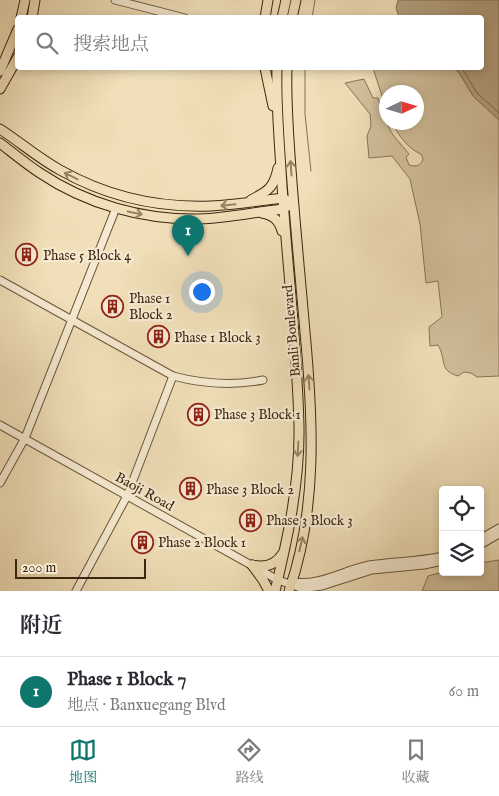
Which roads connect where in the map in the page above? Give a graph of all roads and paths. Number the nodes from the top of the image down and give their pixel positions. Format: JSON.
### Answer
{"nodes":[{"id":1,"x":26,"y":0,"type":"edge"},
{"id":2,"x":36,"y":0,"type":"edge"},
{"id":3,"x":115,"y":0,"type":"edge"},
{"id":4,"x":268,"y":0,"type":"edge"},
{"id":5,"x":286,"y":0,"type":"edge"},
{"id":6,"x":296,"y":0,"type":"edge"},
{"id":7,"x":23,"y":15,"type":"edge"},
{"id":8,"x":33,"y":15,"type":"edge"},
{"id":9,"x":172,"y":15,"type":"edge"},
{"id":10,"x":266,"y":15,"type":"edge"},
{"id":11,"x":283,"y":15,"type":"edge"},
{"id":12,"x":293,"y":15,"type":"edge"},
{"id":13,"x":15,"y":36,"type":"edge"},
{"id":14,"x":15,"y":63,"type":"edge"},
{"id":15,"x":265,"y":70,"type":"edge"},
{"id":16,"x":277,"y":70,"type":"edge"},
{"id":17,"x":287,"y":70,"type":"edge"},
{"id":18,"x":0,"y":71,"type":"edge"},
{"id":19,"x":1,"y":89,"type":"edge"},
{"id":20,"x":0,"y":121,"type":"edge"},
{"id":21,"x":0,"y":129,"type":"edge"},
{"id":22,"x":279,"y":129,"type":"junction"},
{"id":23,"x":14,"y":138,"type":"junction"},
{"id":24,"x":2,"y":145,"type":"edge"},
{"id":25,"x":280,"y":155,"type":"junction"},
{"id":26,"x":283,"y":198,"type":"junction"},
{"id":27,"x":247,"y":202,"type":"junction"},
{"id":28,"x":293,"y":203,"type":"junction"},
{"id":29,"x":116,"y":208,"type":"junction"},
{"id":30,"x":283,"y":209,"type":"junction"},
{"id":31,"x":248,"y":213,"type":"junction"},
{"id":32,"x":286,"y":243,"type":"junction"},
{"id":33,"x":0,"y":280,"type":"edge"},
{"id":34,"x":72,"y":320,"type":"junction"},
{"id":35,"x":172,"y":376,"type":"junction"},
{"id":36,"x":263,"y":380,"type":"dead end"},
{"id":37,"x":0,"y":424,"type":"edge"},
{"id":38,"x":25,"y":438,"type":"junction"},
{"id":39,"x":0,"y":483,"type":"edge"},
{"id":40,"x":127,"y":496,"type":"junction"},
{"id":41,"x":499,"y":528,"type":"edge"},
{"id":42,"x":499,"y":534,"type":"edge"},
{"id":43,"x":484,"y":537,"type":"edge"},
{"id":44,"x":484,"y":543,"type":"edge"},
{"id":45,"x":284,"y":551,"type":"junction"},
{"id":46,"x":439,"y":557,"type":"edge"},
{"id":47,"x":439,"y":562,"type":"edge"},
{"id":48,"x":252,"y":565,"type":"junction"},
{"id":49,"x":278,"y":580,"type":"junction"},
{"id":50,"x":291,"y":586,"type":"edge"},
{"id":51,"x":78,"y":590,"type":"edge"},
{"id":52,"x":269,"y":591,"type":"edge"},
{"id":53,"x":276,"y":591,"type":"edge"}],
"edges":[{"from":1,"to":7,"type":"main road"},
{"from":2,"to":8,"type":"main road"},
{"from":3,"to":9,"type":"street"},
{"from":4,"to":10,"type":"main road"},
{"from":5,"to":11,"type":"main road"},
{"from":6,"to":12,"type":"main road"},
{"from":13,"to":18,"type":"main road"},
{"from":14,"to":19,"type":"main road"},
{"from":15,"to":22,"type":"main road"},
{"from":16,"to":22,"type":"main road","name":"Banli Boulevard"},
{"from":28,"to":17,"type":"main road","name":"Banli Boulevard","one_way":true},
{"from":20,"to":23,"type":"main road"},
{"from":21,"to":23,"type":"main road"},
{"from":22,"to":25,"type":"main road","name":"Banli Boulevard"},
{"from":27,"to":23,"type":"main road","one_way":true},
{"from":24,"to":29,"type":"main road"},
{"from":25,"to":26,"type":"main road","name":"Banli Boulevard"},
{"from":25,"to":27,"type":"main road"},
{"from":26,"to":27,"type":"main road"},
{"from":26,"to":28,"type":"main road"},
{"from":26,"to":30,"type":"main road","name":"Banli Boulevard"},
{"from":28,"to":30,"type":"main road"},
{"from":50,"to":28,"type":"main road","name":"Banli Boulevard","one_way":true},
{"from":29,"to":31,"type":"main road","one_way":true},
{"from":29,"to":34,"type":"street"},
{"from":30,"to":31,"type":"main road"},
{"from":30,"to":32,"type":"main road","name":"Banli Boulevard"},
{"from":31,"to":32,"type":"main road"},
{"from":32,"to":45,"type":"main road","name":"Banli Boulevard","one_way":true},
{"from":33,"to":34,"type":"street"},
{"from":34,"to":35,"type":"street"},
{"from":34,"to":38,"type":"street"},
{"from":35,"to":36,"type":"street"},
{"from":35,"to":40,"type":"street"},
{"from":37,"to":38,"type":"street","name":"Baoji Road"},
{"from":38,"to":39,"type":"street"},
{"from":38,"to":40,"type":"street","name":"Baoji Road"},
{"from":40,"to":48,"type":"street","name":"Baoji Road"},
{"from":40,"to":51,"type":"street"},
{"from":41,"to":43,"type":"street"},
{"from":42,"to":44,"type":"street"},
{"from":45,"to":48,"type":"main road"},
{"from":45,"to":49,"type":"main road","name":"Banli Boulevard"},
{"from":46,"to":50,"type":"street"},
{"from":47,"to":50,"type":"street"},
{"from":48,"to":49,"type":"street","name":"Baoji Road"},
{"from":48,"to":52,"type":"main road"},
{"from":49,"to":50,"type":"street","name":"Baoji Road"},
{"from":49,"to":53,"type":"main road","name":"Banli Boulevard"}]}
